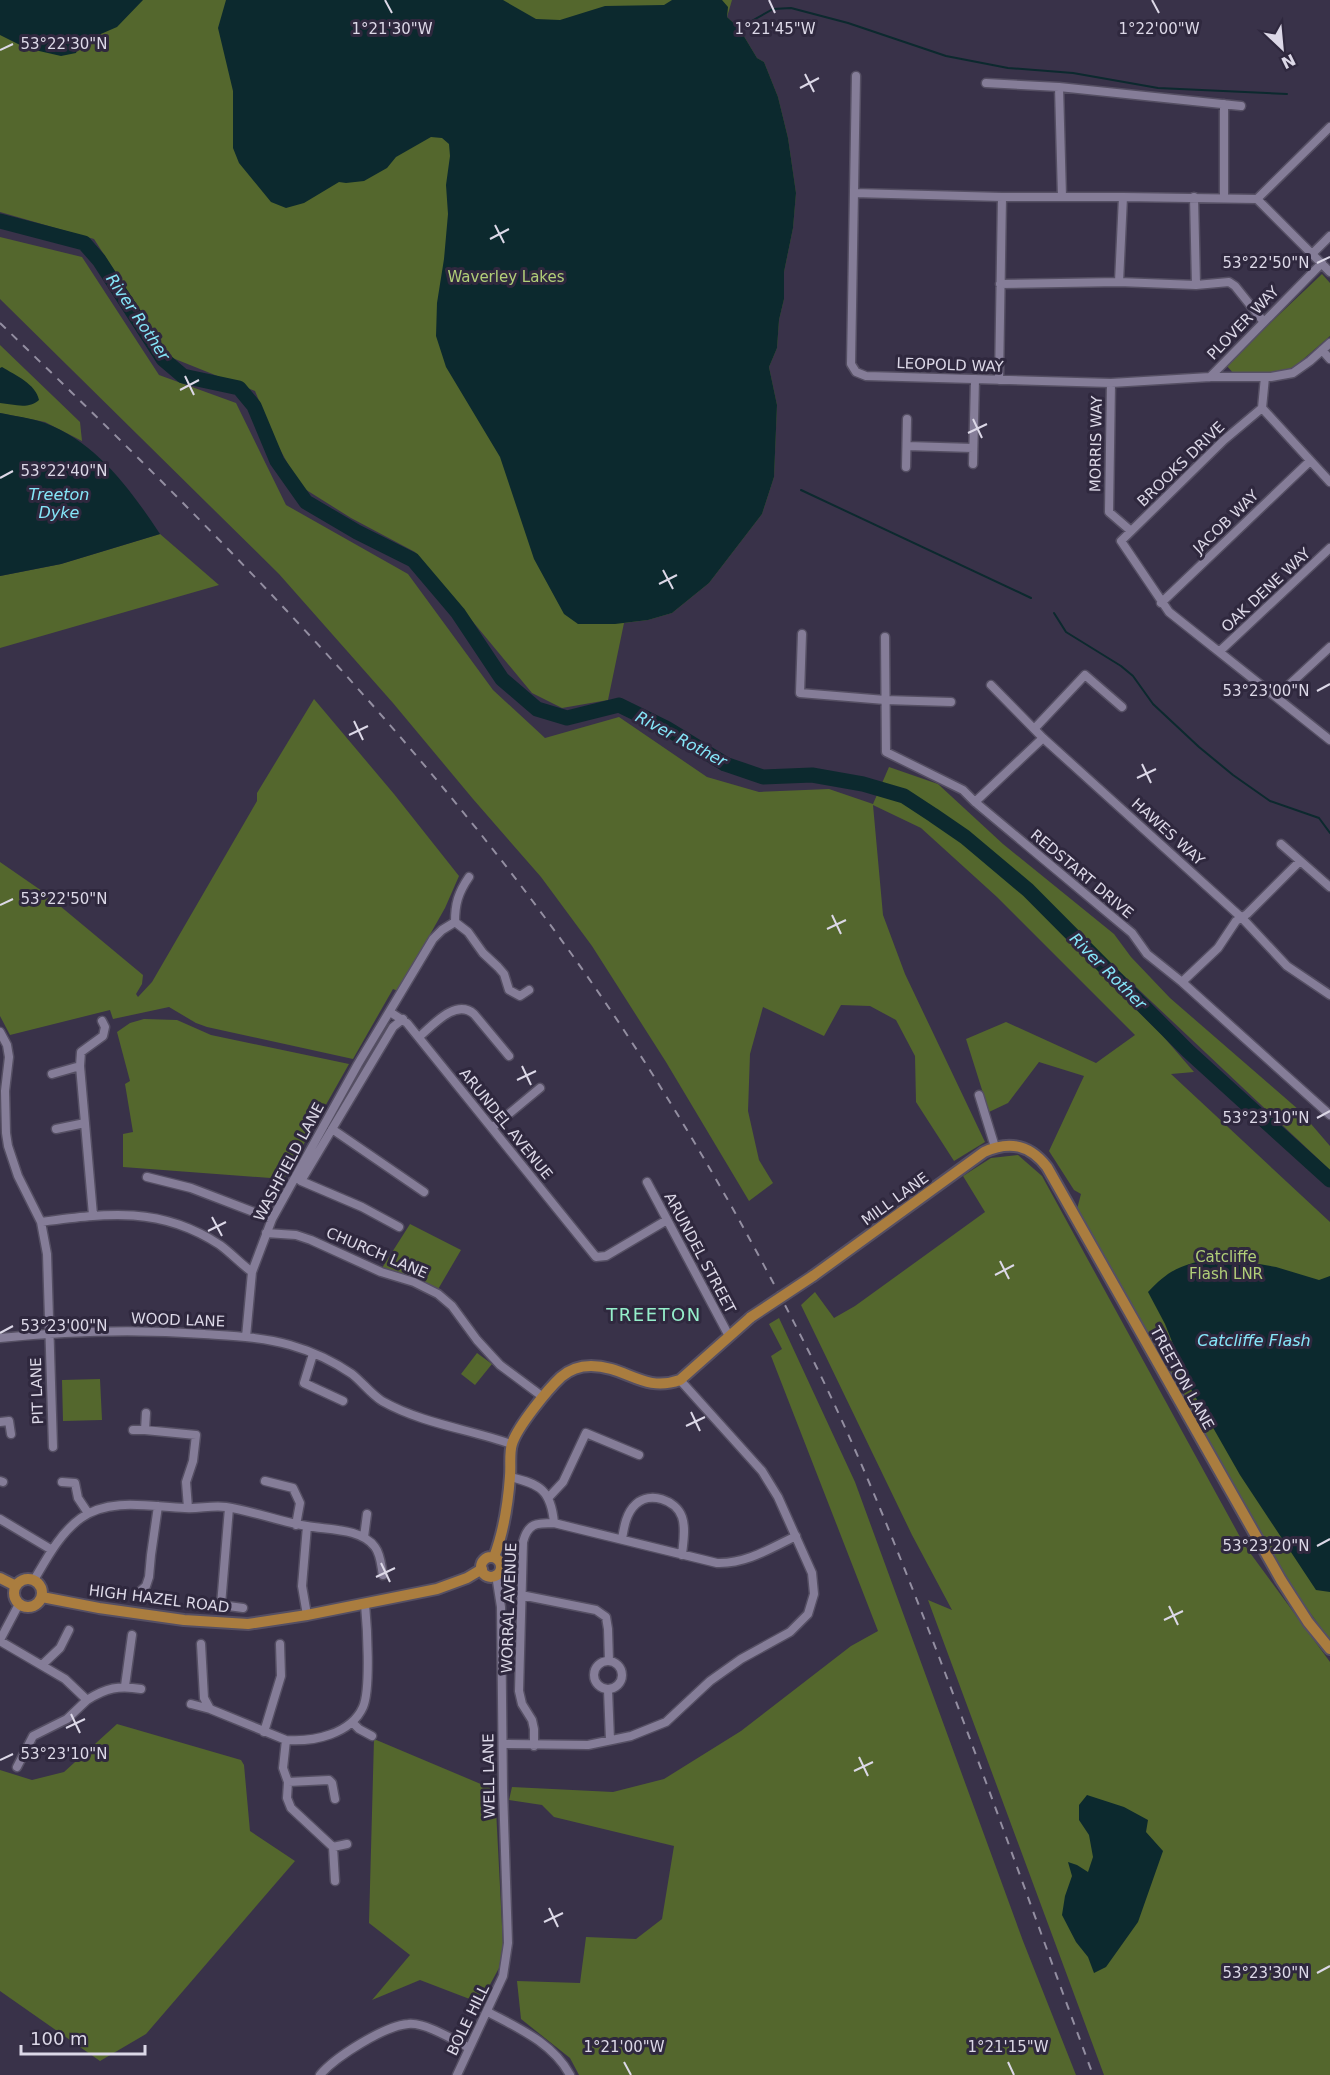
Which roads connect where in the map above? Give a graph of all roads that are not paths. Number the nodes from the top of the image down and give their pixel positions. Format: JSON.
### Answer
{"nodes":[{"id":1,"x":856,"y":76,"type":"dead end"},
{"id":2,"x":986,"y":83,"type":"dead end"},
{"id":3,"x":1059,"y":87,"type":"junction"},
{"id":4,"x":1224,"y":104,"type":"junction"},
{"id":5,"x":1241,"y":106,"type":"dead end"},
{"id":6,"x":1328,"y":132,"type":"edge"},
{"id":7,"x":854,"y":193,"type":"junction"},
{"id":8,"x":1002,"y":197,"type":"junction"},
{"id":9,"x":1062,"y":197,"type":"junction"},
{"id":10,"x":1123,"y":197,"type":"junction"},
{"id":11,"x":1194,"y":197,"type":"junction"},
{"id":12,"x":1224,"y":198,"type":"junction"},
{"id":13,"x":1257,"y":199,"type":"junction"},
{"id":14,"x":1330,"y":236,"type":"edge"},
{"id":15,"x":1313,"y":253,"type":"junction"},
{"id":16,"x":1322,"y":263,"type":"junction"},
{"id":17,"x":1330,"y":273,"type":"edge"},
{"id":18,"x":1119,"y":282,"type":"junction"},
{"id":19,"x":1000,"y":284,"type":"junction"},
{"id":20,"x":1196,"y":285,"type":"junction"},
{"id":21,"x":1263,"y":321,"type":"junction"},
{"id":22,"x":1330,"y":343,"type":"edge"},
{"id":23,"x":1322,"y":350,"type":"junction"},
{"id":24,"x":1330,"y":359,"type":"edge"},
{"id":25,"x":1210,"y":376,"type":"junction"},
{"id":26,"x":1265,"y":377,"type":"junction"},
{"id":27,"x":975,"y":379,"type":"junction"},
{"id":28,"x":999,"y":380,"type":"junction"},
{"id":29,"x":1111,"y":383,"type":"junction"},
{"id":30,"x":1262,"y":408,"type":"junction"},
{"id":31,"x":907,"y":419,"type":"dead end"},
{"id":32,"x":906,"y":446,"type":"junction"},
{"id":33,"x":973,"y":448,"type":"junction"},
{"id":34,"x":1310,"y":461,"type":"junction"},
{"id":35,"x":973,"y":464,"type":"dead end"},
{"id":36,"x":906,"y":467,"type":"dead end"},
{"id":37,"x":1330,"y":482,"type":"edge"},
{"id":38,"x":1131,"y":531,"type":"junction"},
{"id":39,"x":1330,"y":548,"type":"edge"},
{"id":40,"x":1161,"y":603,"type":"junction"},
{"id":41,"x":802,"y":634,"type":"dead end"},
{"id":42,"x":885,"y":637,"type":"dead end"},
{"id":43,"x":1330,"y":647,"type":"edge"},
{"id":44,"x":1220,"y":651,"type":"junction"},
{"id":45,"x":991,"y":685,"type":"dead end"},
{"id":46,"x":1276,"y":697,"type":"junction"},
{"id":47,"x":885,"y":700,"type":"junction"},
{"id":48,"x":951,"y":702,"type":"dead end"},
{"id":49,"x":1122,"y":707,"type":"dead end"},
{"id":50,"x":1035,"y":728,"type":"junction"},
{"id":51,"x":1044,"y":738,"type":"junction"},
{"id":52,"x":1330,"y":740,"type":"edge"},
{"id":53,"x":975,"y":802,"type":"junction"},
{"id":54,"x":1281,"y":844,"type":"dead end"},
{"id":55,"x":1300,"y":861,"type":"junction"},
{"id":56,"x":469,"y":878,"type":"dead end"},
{"id":57,"x":1330,"y":888,"type":"edge"},
{"id":58,"x":1242,"y":918,"type":"junction"},
{"id":59,"x":455,"y":922,"type":"junction"},
{"id":60,"x":1182,"y":982,"type":"junction"},
{"id":61,"x":529,"y":990,"type":"dead end"},
{"id":62,"x":1330,"y":995,"type":"edge"},
{"id":63,"x":390,"y":1012,"type":"junction"},
{"id":64,"x":403,"y":1019,"type":"junction"},
{"id":65,"x":102,"y":1021,"type":"dead end"},
{"id":66,"x":0,"y":1032,"type":"edge"},
{"id":67,"x":418,"y":1037,"type":"junction"},
{"id":68,"x":509,"y":1056,"type":"dead end"},
{"id":69,"x":80,"y":1066,"type":"junction"},
{"id":70,"x":52,"y":1074,"type":"dead end"},
{"id":71,"x":540,"y":1088,"type":"dead end"},
{"id":72,"x":979,"y":1095,"type":"dead end"},
{"id":73,"x":1330,"y":1115,"type":"edge"},
{"id":74,"x":85,"y":1123,"type":"junction"},
{"id":75,"x":492,"y":1128,"type":"junction"},
{"id":76,"x":56,"y":1129,"type":"dead end"},
{"id":77,"x":332,"y":1129,"type":"junction"},
{"id":78,"x":995,"y":1147,"type":"junction"},
{"id":79,"x":147,"y":1177,"type":"dead end"},
{"id":80,"x":647,"y":1182,"type":"dead end"},
{"id":81,"x":424,"y":1192,"type":"dead end"},
{"id":82,"x":93,"y":1215,"type":"junction"},
{"id":83,"x":273,"y":1218,"type":"junction"},
{"id":84,"x":667,"y":1220,"type":"junction"},
{"id":85,"x":42,"y":1222,"type":"junction"},
{"id":86,"x":399,"y":1227,"type":"dead end"},
{"id":87,"x":266,"y":1233,"type":"junction"},
{"id":88,"x":252,"y":1272,"type":"junction"},
{"id":89,"x":50,"y":1333,"type":"junction"},
{"id":90,"x":729,"y":1336,"type":"junction"},
{"id":91,"x":246,"y":1337,"type":"junction"},
{"id":92,"x":0,"y":1338,"type":"edge"},
{"id":93,"x":313,"y":1354,"type":"junction"},
{"id":94,"x":680,"y":1380,"type":"junction"},
{"id":95,"x":543,"y":1397,"type":"junction"},
{"id":96,"x":343,"y":1401,"type":"dead end"},
{"id":97,"x":146,"y":1413,"type":"dead end"},
{"id":98,"x":0,"y":1422,"type":"edge"},
{"id":99,"x":133,"y":1430,"type":"dead end"},
{"id":100,"x":145,"y":1430,"type":"junction"},
{"id":101,"x":11,"y":1434,"type":"dead end"},
{"id":102,"x":511,"y":1444,"type":"junction"},
{"id":103,"x":53,"y":1448,"type":"dead end"},
{"id":104,"x":639,"y":1455,"type":"dead end"},
{"id":105,"x":510,"y":1477,"type":"junction"},
{"id":106,"x":265,"y":1481,"type":"dead end"},
{"id":107,"x":62,"y":1482,"type":"dead end"},
{"id":108,"x":549,"y":1497,"type":"junction"},
{"id":109,"x":158,"y":1506,"type":"junction"},
{"id":110,"x":188,"y":1508,"type":"junction"},
{"id":111,"x":229,"y":1508,"type":"junction"},
{"id":112,"x":88,"y":1513,"type":"junction"},
{"id":113,"x":367,"y":1514,"type":"dead end"},
{"id":114,"x":0,"y":1520,"type":"edge"},
{"id":115,"x":554,"y":1523,"type":"junction"},
{"id":116,"x":296,"y":1525,"type":"junction"},
{"id":117,"x":307,"y":1526,"type":"junction"},
{"id":118,"x":796,"y":1536,"type":"junction"},
{"id":119,"x":364,"y":1537,"type":"junction"},
{"id":120,"x":622,"y":1539,"type":"junction"},
{"id":121,"x":52,"y":1550,"type":"junction"},
{"id":122,"x":682,"y":1554,"type":"junction"},
{"id":123,"x":494,"y":1557,"type":"junction"},
{"id":124,"x":482,"y":1569,"type":"junction"},
{"id":125,"x":383,"y":1575,"type":"dead end"},
{"id":126,"x":496,"y":1575,"type":"junction"},
{"id":127,"x":0,"y":1578,"type":"edge"},
{"id":128,"x":34,"y":1580,"type":"junction"},
{"id":129,"x":16,"y":1586,"type":"junction"},
{"id":130,"x":137,"y":1594,"type":"dead end"},
{"id":131,"x":521,"y":1595,"type":"junction"},
{"id":132,"x":42,"y":1598,"type":"junction"},
{"id":133,"x":19,"y":1604,"type":"junction"},
{"id":134,"x":365,"y":1604,"type":"junction"},
{"id":135,"x":243,"y":1608,"type":"dead end"},
{"id":136,"x":307,"y":1615,"type":"junction"},
{"id":137,"x":69,"y":1630,"type":"dead end"},
{"id":138,"x":132,"y":1635,"type":"dead end"},
{"id":139,"x":0,"y":1640,"type":"edge"},
{"id":140,"x":201,"y":1644,"type":"dead end"},
{"id":141,"x":280,"y":1644,"type":"dead end"},
{"id":142,"x":1330,"y":1649,"type":"edge"},
{"id":143,"x":609,"y":1660,"type":"junction"},
{"id":144,"x":42,"y":1665,"type":"junction"},
{"id":145,"x":125,"y":1686,"type":"junction"},
{"id":146,"x":141,"y":1689,"type":"dead end"},
{"id":147,"x":608,"y":1690,"type":"junction"},
{"id":148,"x":87,"y":1700,"type":"junction"},
{"id":149,"x":191,"y":1704,"type":"dead end"},
{"id":150,"x":210,"y":1709,"type":"junction"},
{"id":151,"x":352,"y":1722,"type":"junction"},
{"id":152,"x":264,"y":1731,"type":"junction"},
{"id":153,"x":372,"y":1736,"type":"dead end"},
{"id":154,"x":286,"y":1740,"type":"junction"},
{"id":155,"x":610,"y":1740,"type":"junction"},
{"id":156,"x":503,"y":1744,"type":"junction"},
{"id":157,"x":534,"y":1746,"type":"junction"},
{"id":158,"x":18,"y":1767,"type":"dead end"},
{"id":159,"x":288,"y":1782,"type":"junction"},
{"id":160,"x":335,"y":1800,"type":"dead end"},
{"id":161,"x":348,"y":1844,"type":"dead end"},
{"id":162,"x":333,"y":1847,"type":"junction"},
{"id":163,"x":335,"y":1881,"type":"dead end"},
{"id":164,"x":503,"y":1976,"type":"joint"},
{"id":165,"x":488,"y":2012,"type":"junction"},
{"id":166,"x":469,"y":2048,"type":"junction"},
{"id":167,"x":320,"y":2075,"type":"edge"},
{"id":168,"x":457,"y":2075,"type":"edge"},
{"id":169,"x":570,"y":2075,"type":"edge"}],
"edges":[{"from":1,"to":7,"type":"street","name":"LEOPOLD WAY"},
{"from":2,"to":3,"type":"street"},
{"from":3,"to":4,"type":"street"},
{"from":3,"to":9,"type":"street"},
{"from":4,"to":5,"type":"street"},
{"from":4,"to":12,"type":"street"},
{"from":6,"to":13,"type":"street"},
{"from":7,"to":8,"type":"street"},
{"from":7,"to":27,"type":"street","name":"LEOPOLD WAY"},
{"from":8,"to":9,"type":"street"},
{"from":8,"to":19,"type":"street"},
{"from":9,"to":10,"type":"street"},
{"from":10,"to":11,"type":"street"},
{"from":10,"to":18,"type":"street"},
{"from":11,"to":12,"type":"street"},
{"from":11,"to":20,"type":"street"},
{"from":12,"to":13,"type":"street"},
{"from":13,"to":15,"type":"street"},
{"from":14,"to":15,"type":"street"},
{"from":15,"to":16,"type":"street"},
{"from":16,"to":17,"type":"street"},
{"from":16,"to":21,"type":"street","name":"PLOVER WAY"},
{"from":18,"to":19,"type":"street"},
{"from":18,"to":20,"type":"street"},
{"from":19,"to":28,"type":"street"},
{"from":20,"to":21,"type":"street"},
{"from":21,"to":25,"type":"street","name":"PLOVER WAY"},
{"from":22,"to":23,"type":"street","name":"LEOPOLD WAY"},
{"from":23,"to":24,"type":"street"},
{"from":23,"to":26,"type":"street","name":"LEOPOLD WAY"},
{"from":25,"to":26,"type":"street","name":"LEOPOLD WAY"},
{"from":25,"to":29,"type":"street","name":"LEOPOLD WAY"},
{"from":26,"to":30,"type":"street"},
{"from":27,"to":28,"type":"street","name":"LEOPOLD WAY"},
{"from":27,"to":33,"type":"street"},
{"from":28,"to":29,"type":"street","name":"LEOPOLD WAY"},
{"from":29,"to":38,"type":"street","name":"MORRIS WAY"},
{"from":30,"to":34,"type":"street"},
{"from":30,"to":38,"type":"street","name":"BROOKS DRIVE"},
{"from":31,"to":32,"type":"street"},
{"from":32,"to":33,"type":"street"},
{"from":32,"to":36,"type":"street"},
{"from":33,"to":35,"type":"street"},
{"from":34,"to":37,"type":"street"},
{"from":34,"to":40,"type":"street","name":"JACOB WAY"},
{"from":38,"to":40,"type":"street","name":"BROOKS DRIVE"},
{"from":39,"to":44,"type":"street","name":"OAK DENE WAY"},
{"from":40,"to":44,"type":"street"},
{"from":41,"to":47,"type":"street"},
{"from":42,"to":47,"type":"street","name":"REDSTART DRIVE"},
{"from":43,"to":46,"type":"street"},
{"from":44,"to":46,"type":"street"},
{"from":45,"to":50,"type":"street","name":"HAWES WAY"},
{"from":46,"to":52,"type":"street"},
{"from":47,"to":48,"type":"street"},
{"from":47,"to":53,"type":"street","name":"REDSTART DRIVE"},
{"from":49,"to":50,"type":"street"},
{"from":50,"to":51,"type":"street","name":"HAWES WAY"},
{"from":51,"to":53,"type":"street"},
{"from":51,"to":58,"type":"street","name":"HAWES WAY"},
{"from":53,"to":60,"type":"street","name":"REDSTART DRIVE"},
{"from":54,"to":55,"type":"street"},
{"from":55,"to":57,"type":"street"},
{"from":55,"to":58,"type":"street"},
{"from":56,"to":59,"type":"street"},
{"from":58,"to":60,"type":"street"},
{"from":58,"to":62,"type":"street","name":"HAWES WAY"},
{"from":59,"to":61,"type":"street"},
{"from":59,"to":63,"type":"street","name":"WASHFIELD LANE"},
{"from":60,"to":73,"type":"street","name":"REDSTART DRIVE"},
{"from":63,"to":64,"type":"street","name":"ARUNDEL AVENUE"},
{"from":63,"to":83,"type":"street","name":"WASHFIELD LANE"},
{"from":64,"to":67,"type":"street","name":"ARUNDEL AVENUE"},
{"from":64,"to":77,"type":"street"},
{"from":65,"to":69,"type":"street"},
{"from":66,"to":85,"type":"street","name":"PIT LANE"},
{"from":67,"to":68,"type":"street"},
{"from":67,"to":75,"type":"street","name":"ARUNDEL AVENUE"},
{"from":69,"to":70,"type":"street"},
{"from":69,"to":74,"type":"street"},
{"from":71,"to":75,"type":"street"},
{"from":72,"to":78,"type":"street"},
{"from":74,"to":76,"type":"street"},
{"from":74,"to":82,"type":"street"},
{"from":75,"to":84,"type":"street","name":"ARUNDEL AVENUE"},
{"from":77,"to":81,"type":"street"},
{"from":77,"to":86,"type":"street"},
{"from":78,"to":90,"type":"main road","name":"MILL LANE","bridge":true},
{"from":78,"to":142,"type":"main road","name":"TREETON LANE"},
{"from":79,"to":83,"type":"street"},
{"from":80,"to":84,"type":"street","name":"ARUNDEL STREET"},
{"from":82,"to":85,"type":"street"},
{"from":82,"to":88,"type":"street"},
{"from":83,"to":87,"type":"street","name":"WASHFIELD LANE"},
{"from":84,"to":90,"type":"street","name":"ARUNDEL STREET"},
{"from":85,"to":89,"type":"street","name":"PIT LANE"},
{"from":87,"to":88,"type":"street","name":"WASHFIELD LANE"},
{"from":87,"to":95,"type":"street","name":"CHURCH LANE"},
{"from":88,"to":91,"type":"street","name":"WASHFIELD LANE"},
{"from":89,"to":91,"type":"street","name":"WOOD LANE"},
{"from":89,"to":92,"type":"street","name":"WOOD LANE"},
{"from":89,"to":103,"type":"street","name":"PIT LANE"},
{"from":90,"to":94,"type":"main road","name":"MILL LANE"},
{"from":91,"to":93,"type":"street","name":"WOOD LANE"},
{"from":93,"to":96,"type":"street"},
{"from":93,"to":102,"type":"street","name":"WOOD LANE"},
{"from":94,"to":95,"type":"main road"},
{"from":94,"to":118,"type":"street"},
{"from":95,"to":102,"type":"main road"},
{"from":97,"to":100,"type":"street"},
{"from":98,"to":101,"type":"street"},
{"from":99,"to":100,"type":"street"},
{"from":100,"to":110,"type":"street"},
{"from":102,"to":105,"type":"main road"},
{"from":104,"to":108,"type":"street"},
{"from":105,"to":108,"type":"street"},
{"from":105,"to":123,"type":"main road"},
{"from":106,"to":116,"type":"street"},
{"from":107,"to":112,"type":"street"},
{"from":108,"to":115,"type":"street"},
{"from":109,"to":110,"type":"street"},
{"from":109,"to":112,"type":"street"},
{"from":109,"to":130,"type":"street"},
{"from":110,"to":111,"type":"street"},
{"from":111,"to":116,"type":"street"},
{"from":111,"to":135,"type":"street"},
{"from":112,"to":121,"type":"street"},
{"from":113,"to":119,"type":"street"},
{"from":114,"to":121,"type":"street"},
{"from":115,"to":120,"type":"street","name":"WORRAL AVENUE"},
{"from":115,"to":131,"type":"street","name":"WORRAL AVENUE"},
{"from":116,"to":117,"type":"street"},
{"from":117,"to":119,"type":"street"},
{"from":117,"to":136,"type":"street"},
{"from":118,"to":122,"type":"street","name":"WORRAL AVENUE"},
{"from":118,"to":155,"type":"street"},
{"from":119,"to":125,"type":"street"},
{"from":120,"to":122,"type":"street","name":"WORRAL AVENUE"},
{"from":120,"to":122,"type":"street"},
{"from":121,"to":128,"type":"street"},
{"from":123,"to":124,"type":"main road"},
{"from":123,"to":126,"type":"main road"},
{"from":124,"to":126,"type":"main road"},
{"from":124,"to":134,"type":"main road","name":"HIGH HAZEL ROAD"},
{"from":126,"to":156,"type":"street","name":"WELL LANE"},
{"from":127,"to":129,"type":"main road"},
{"from":128,"to":129,"type":"main road"},
{"from":128,"to":132,"type":"main road"},
{"from":129,"to":133,"type":"main road"},
{"from":131,"to":143,"type":"street"},
{"from":131,"to":157,"type":"street","name":"WORRAL AVENUE"},
{"from":132,"to":133,"type":"main road"},
{"from":132,"to":136,"type":"main road","name":"HIGH HAZEL ROAD"},
{"from":133,"to":139,"type":"street"},
{"from":134,"to":136,"type":"main road","name":"HIGH HAZEL ROAD"},
{"from":134,"to":151,"type":"street"},
{"from":137,"to":144,"type":"street"},
{"from":138,"to":145,"type":"street"},
{"from":139,"to":144,"type":"street"},
{"from":140,"to":150,"type":"street"},
{"from":141,"to":152,"type":"street"},
{"from":143,"to":147,"type":"street"},
{"from":143,"to":147,"type":"street"},
{"from":144,"to":148,"type":"street"},
{"from":145,"to":146,"type":"street"},
{"from":145,"to":148,"type":"street"},
{"from":147,"to":155,"type":"street"},
{"from":148,"to":158,"type":"street"},
{"from":149,"to":150,"type":"street"},
{"from":150,"to":152,"type":"street"},
{"from":151,"to":153,"type":"street"},
{"from":151,"to":154,"type":"street"},
{"from":152,"to":154,"type":"street"},
{"from":154,"to":159,"type":"street"},
{"from":155,"to":157,"type":"street"},
{"from":156,"to":157,"type":"street"},
{"from":156,"to":164,"type":"street","name":"WELL LANE"},
{"from":159,"to":160,"type":"street"},
{"from":159,"to":162,"type":"street"},
{"from":161,"to":162,"type":"street"},
{"from":162,"to":163,"type":"street"},
{"from":164,"to":165,"type":"street","name":"BOLE HILL"},
{"from":165,"to":166,"type":"street","name":"BOLE HILL"},
{"from":165,"to":169,"type":"street"},
{"from":166,"to":167,"type":"street"},
{"from":166,"to":168,"type":"street","name":"BOLE HILL"}]}
